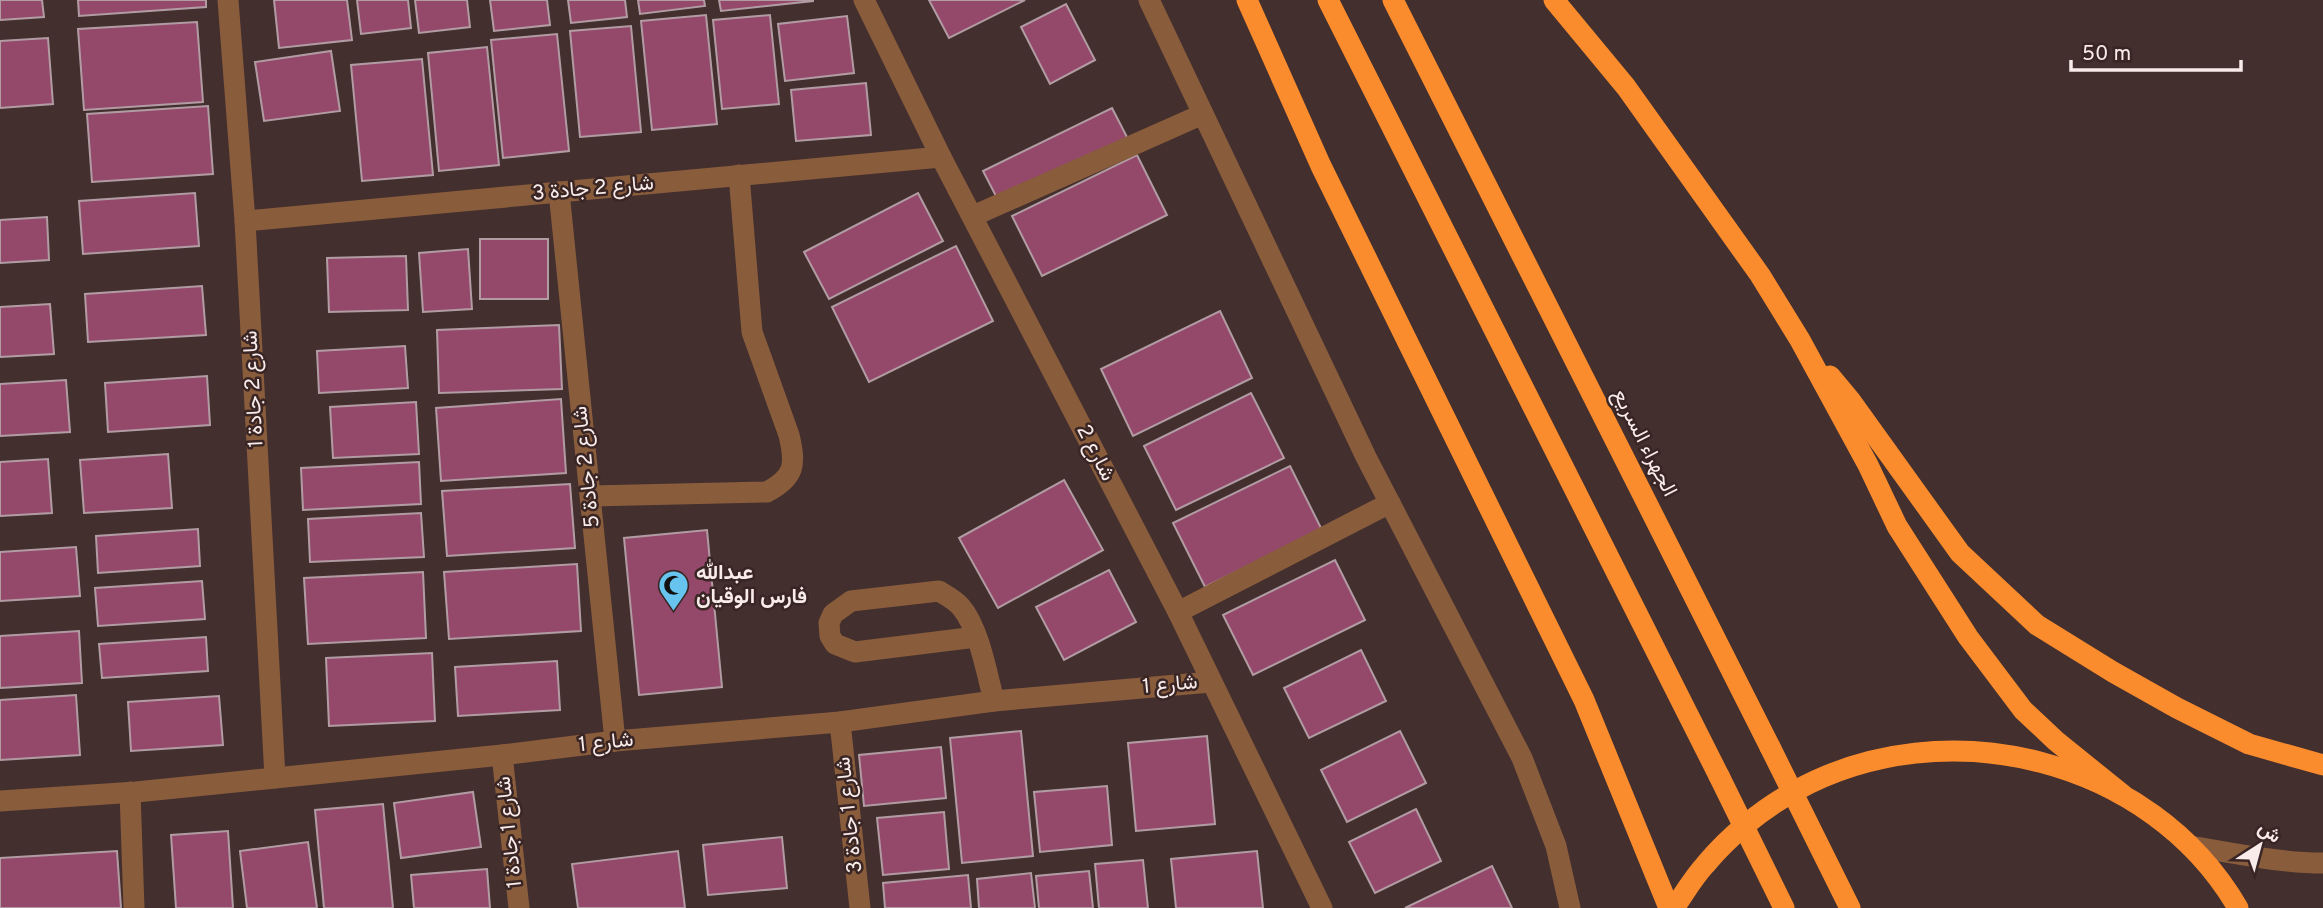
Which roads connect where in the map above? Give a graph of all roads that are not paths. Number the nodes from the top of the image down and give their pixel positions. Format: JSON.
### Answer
{"nodes":[{"id":1,"x":228,"y":0,"type":"edge"},
{"id":2,"x":864,"y":0,"type":"edge"},
{"id":3,"x":1149,"y":0,"type":"edge"},
{"id":4,"x":1247,"y":0,"type":"edge"},
{"id":5,"x":1328,"y":0,"type":"edge"},
{"id":6,"x":1393,"y":0,"type":"edge"},
{"id":7,"x":1554,"y":0,"type":"edge"},
{"id":8,"x":1203,"y":114,"type":"junction"},
{"id":9,"x":941,"y":157,"type":"junction"},
{"id":10,"x":739,"y":175,"type":"junction"},
{"id":11,"x":559,"y":192,"type":"junction"},
{"id":12,"x":973,"y":216,"type":"junction"},
{"id":13,"x":246,"y":221,"type":"junction"},
{"id":14,"x":1800,"y":340,"type":"junction"},
{"id":15,"x":591,"y":496,"type":"junction"},
{"id":16,"x":1390,"y":503,"type":"junction"},
{"id":17,"x":1178,"y":612,"type":"junction"},
{"id":18,"x":976,"y":637,"type":"junction"},
{"id":19,"x":1211,"y":682,"type":"junction"},
{"id":20,"x":994,"y":701,"type":"junction"},
{"id":21,"x":840,"y":722,"type":"junction"},
{"id":22,"x":615,"y":741,"type":"junction"},
{"id":23,"x":502,"y":755,"type":"junction"},
{"id":24,"x":2323,"y":765,"type":"edge"},
{"id":25,"x":275,"y":778,"type":"junction"},
{"id":26,"x":130,"y":792,"type":"junction"},
{"id":27,"x":2123,"y":795,"type":"junction"},
{"id":28,"x":0,"y":801,"type":"edge"},
{"id":29,"x":2190,"y":846,"type":"junction"},
{"id":30,"x":2323,"y":863,"type":"edge"},
{"id":31,"x":134,"y":908,"type":"edge"},
{"id":32,"x":519,"y":908,"type":"edge"},
{"id":33,"x":860,"y":908,"type":"edge"},
{"id":34,"x":1322,"y":908,"type":"edge"},
{"id":35,"x":1570,"y":908,"type":"edge"},
{"id":36,"x":1671,"y":908,"type":"edge"},
{"id":37,"x":1784,"y":908,"type":"edge"},
{"id":38,"x":1850,"y":908,"type":"edge"},
{"id":39,"x":2238,"y":908,"type":"edge"}],
"edges":[{"from":1,"to":13,"type":"street","name":"شارع 2 جادة 1"},
{"from":2,"to":9,"type":"street","name":"شارع 2"},
{"from":3,"to":8,"type":"street"},
{"from":4,"to":36,"type":"highway"},
{"from":5,"to":37,"type":"highway","bridge":true},
{"from":6,"to":38,"type":"highway","name":"الجهراء السريع","bridge":true},
{"from":7,"to":14,"type":"highway"},
{"from":8,"to":12,"type":"street"},
{"from":8,"to":16,"type":"street"},
{"from":9,"to":10,"type":"street","name":"شارع 2 جادة 3"},
{"from":9,"to":12,"type":"street","name":"شارع 2"},
{"from":10,"to":11,"type":"street","name":"شارع 2 جادة 3"},
{"from":10,"to":15,"type":"street"},
{"from":11,"to":13,"type":"street","name":"شارع 2 جادة 3"},
{"from":11,"to":15,"type":"street","name":"شارع 2 جادة 5"},
{"from":12,"to":17,"type":"street","name":"شارع 2"},
{"from":13,"to":25,"type":"street","name":"شارع 2 جادة 1"},
{"from":14,"to":24,"type":"highway"},
{"from":14,"to":27,"type":"highway"},
{"from":15,"to":22,"type":"street","name":"شارع 2 جادة 5"},
{"from":16,"to":17,"type":"street"},
{"from":16,"to":35,"type":"street"},
{"from":17,"to":19,"type":"street","name":"شارع 2"},
{"from":18,"to":18,"type":"street"},
{"from":18,"to":20,"type":"street"},
{"from":19,"to":20,"type":"street","name":"شارع 1"},
{"from":19,"to":34,"type":"street","name":"شارع 2"},
{"from":20,"to":21,"type":"street","name":"شارع 1"},
{"from":21,"to":22,"type":"street","name":"شارع 1"},
{"from":21,"to":33,"type":"street","name":"شارع 1 جادة 3"},
{"from":22,"to":23,"type":"street","name":"شارع 1"},
{"from":23,"to":25,"type":"street","name":"شارع 1"},
{"from":23,"to":32,"type":"street","name":"شارع 1 جادة 1"},
{"from":25,"to":26,"type":"street","name":"شارع 1"},
{"from":26,"to":28,"type":"street","name":"شارع 1"},
{"from":26,"to":31,"type":"street"},
{"from":27,"to":29,"type":"highway"},
{"from":27,"to":36,"type":"highway"},
{"from":29,"to":30,"type":"street"},
{"from":29,"to":39,"type":"highway"}]}
